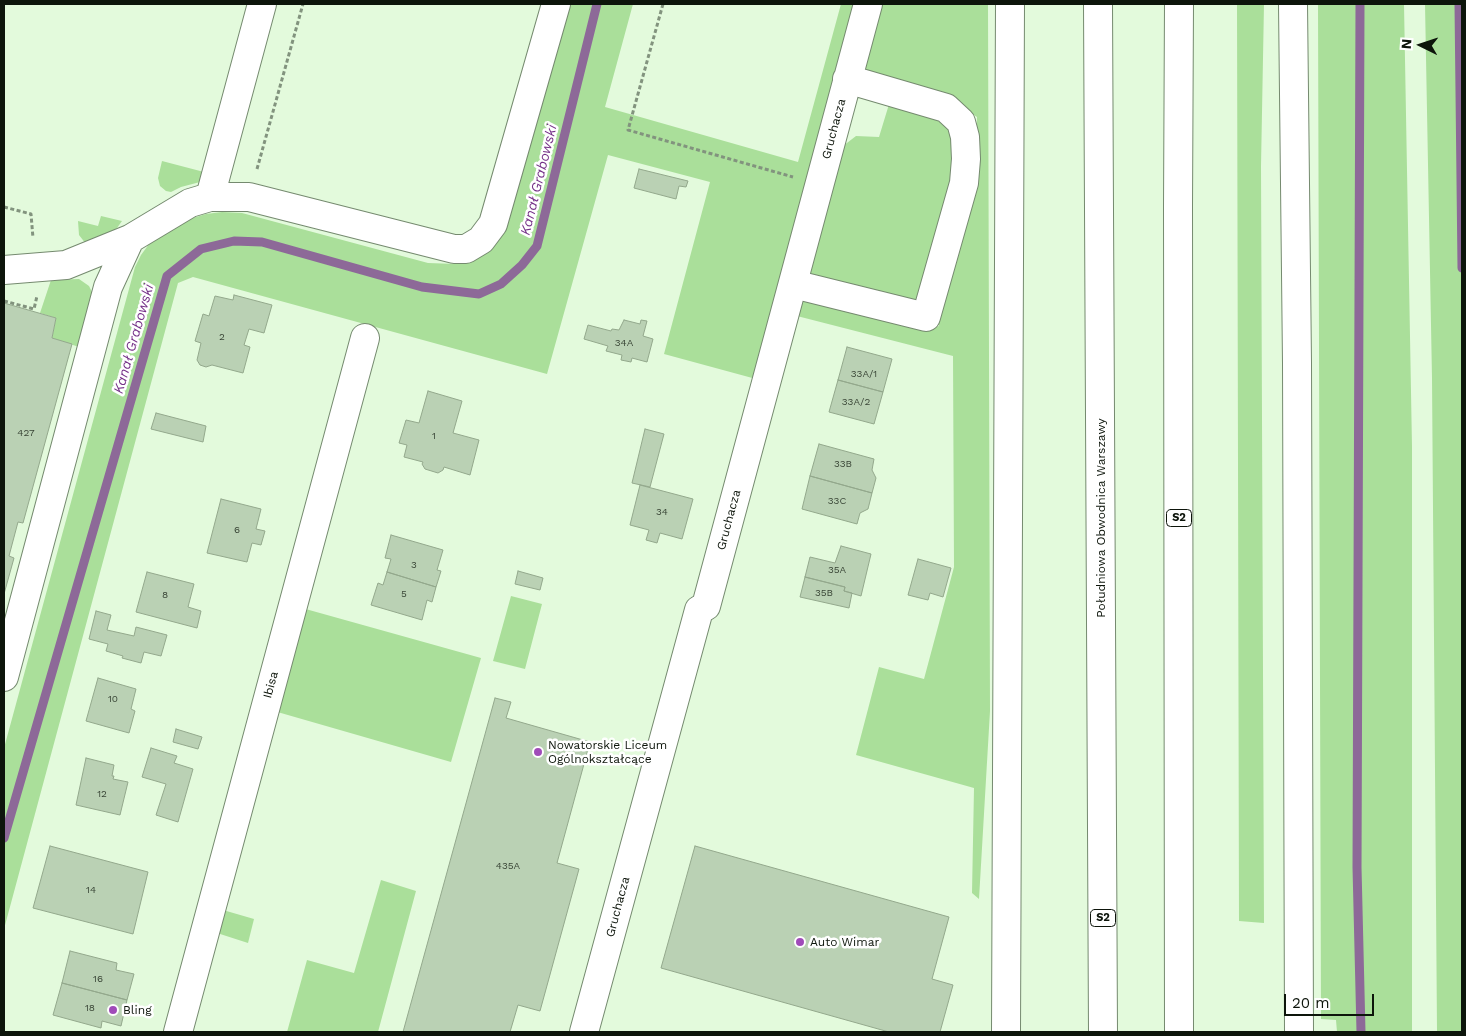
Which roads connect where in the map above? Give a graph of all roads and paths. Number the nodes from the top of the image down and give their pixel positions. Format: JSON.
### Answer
{"nodes":[{"id":1,"x":262,"y":4,"type":"edge"},
{"id":2,"x":303,"y":4,"type":"edge"},
{"id":3,"x":556,"y":4,"type":"edge"},
{"id":4,"x":663,"y":4,"type":"edge"},
{"id":5,"x":868,"y":4,"type":"edge"},
{"id":6,"x":1010,"y":4,"type":"edge"},
{"id":7,"x":1098,"y":4,"type":"edge"},
{"id":8,"x":1179,"y":4,"type":"edge"},
{"id":9,"x":1293,"y":4,"type":"edge"},
{"id":10,"x":847,"y":79,"type":"junction"},
{"id":11,"x":819,"y":185,"type":"junction"},
{"id":12,"x":210,"y":197,"type":"junction"},
{"id":13,"x":249,"y":197,"type":"junction"},
{"id":14,"x":130,"y":239,"type":"junction"},
{"id":15,"x":4,"y":270,"type":"edge"},
{"id":16,"x":793,"y":284,"type":"junction"},
{"id":17,"x":365,"y":338,"type":"dead end"},
{"id":18,"x":4,"y":677,"type":"edge"},
{"id":19,"x":178,"y":1032,"type":"edge"},
{"id":20,"x":584,"y":1032,"type":"edge"},
{"id":21,"x":1006,"y":1032,"type":"edge"},
{"id":22,"x":1104,"y":1032,"type":"edge"},
{"id":23,"x":1179,"y":1032,"type":"edge"},
{"id":24,"x":1299,"y":1032,"type":"edge"}],
"edges":[{"from":1,"to":12,"type":"main road"},
{"from":2,"to":13,"type":"path"},
{"from":3,"to":13,"type":"main road"},
{"from":4,"to":11,"type":"path"},
{"from":5,"to":10,"type":"main road","name":"Gruchacza"},
{"from":6,"to":21,"type":"main road"},
{"from":7,"to":22,"type":"main road","name":"Południowa Obwodnica Warszawy","number":"S2"},
{"from":8,"to":23,"type":"main road","number":"S2"},
{"from":9,"to":24,"type":"main road"},
{"from":10,"to":11,"type":"main road","name":"Gruchacza"},
{"from":10,"to":16,"type":"main road"},
{"from":11,"to":16,"type":"main road","name":"Gruchacza"},
{"from":12,"to":13,"type":"main road"},
{"from":12,"to":14,"type":"main road"},
{"from":14,"to":15,"type":"main road"},
{"from":14,"to":18,"type":"main road"},
{"from":16,"to":20,"type":"main road","name":"Gruchacza"},
{"from":17,"to":19,"type":"main road","name":"Ibisa"}]}
